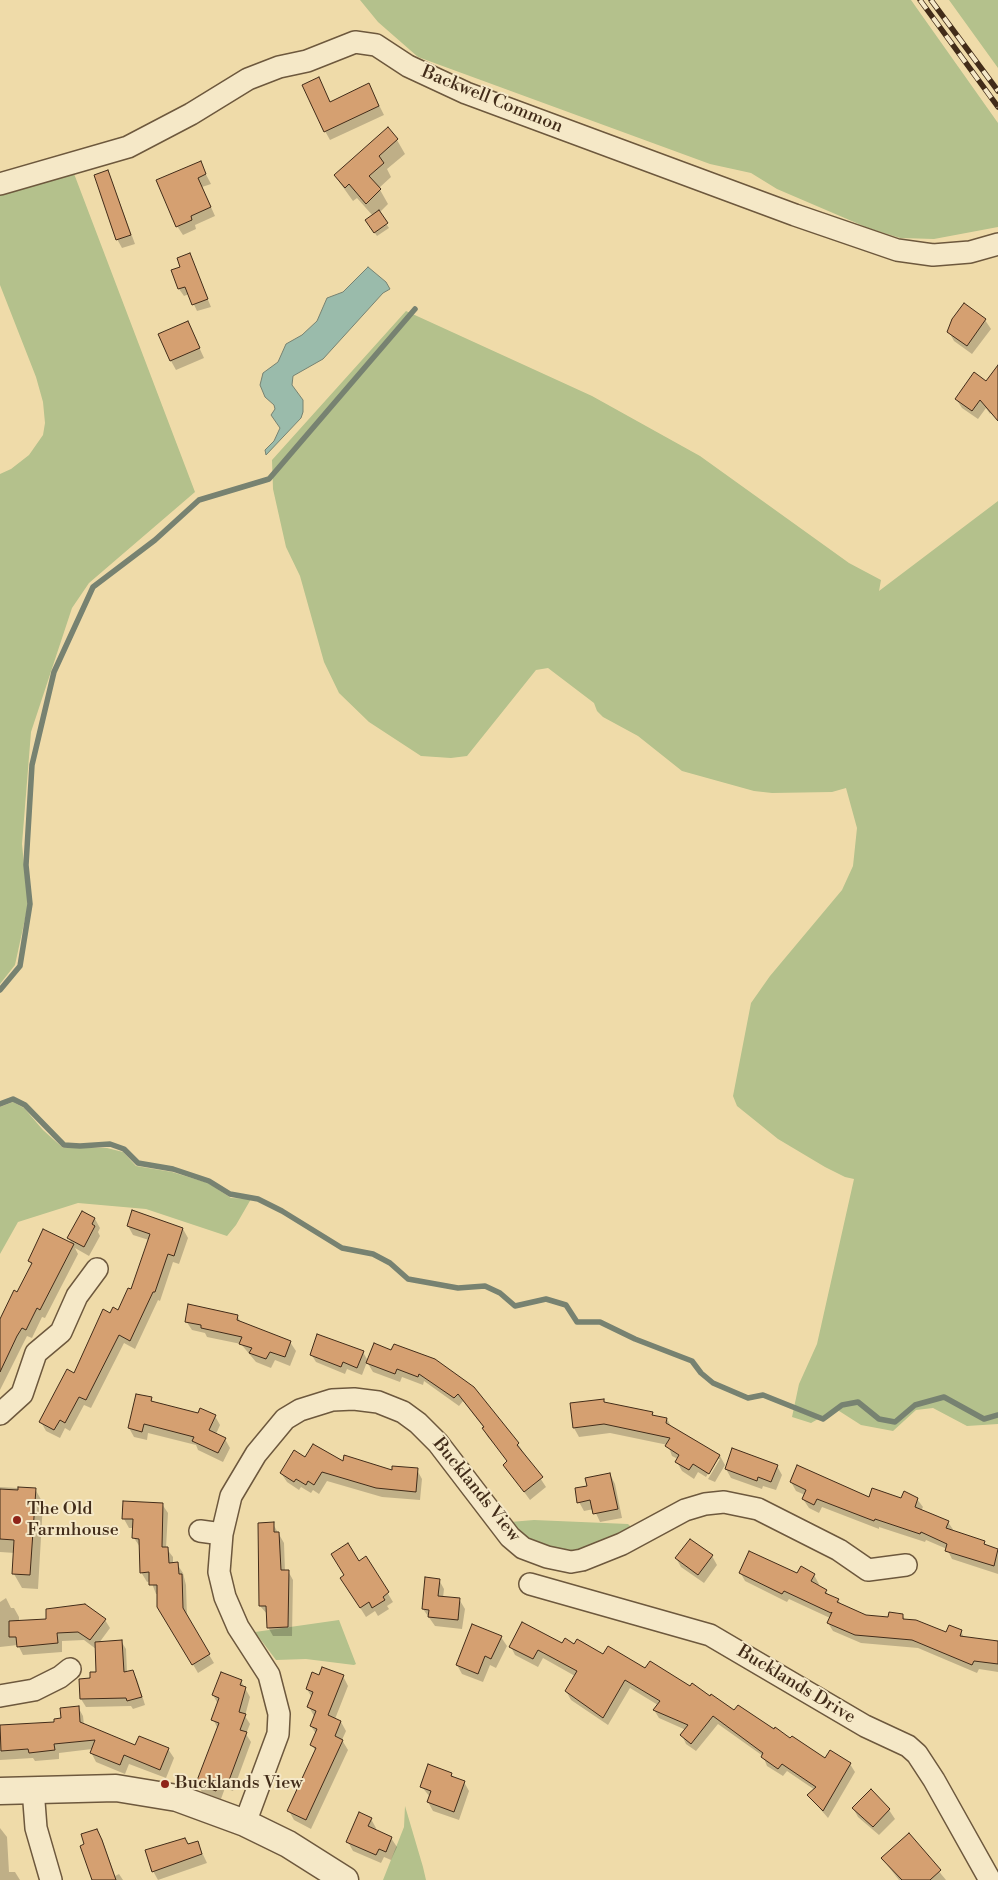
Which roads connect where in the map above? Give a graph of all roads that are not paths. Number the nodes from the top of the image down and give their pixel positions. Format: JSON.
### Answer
{"nodes":[{"id":1,"x":0,"y":184,"type":"edge"},
{"id":2,"x":998,"y":244,"type":"edge"},
{"id":3,"x":96,"y":1269,"type":"dead end"},
{"id":4,"x":0,"y":1414,"type":"edge"},
{"id":5,"x":200,"y":1531,"type":"dead end"},
{"id":6,"x":222,"y":1534,"type":"junction"},
{"id":7,"x":906,"y":1565,"type":"dead end"},
{"id":8,"x":530,"y":1584,"type":"dead end"},
{"id":9,"x":70,"y":1669,"type":"dead end"},
{"id":10,"x":0,"y":1696,"type":"edge"},
{"id":11,"x":33,"y":1789,"type":"junction"},
{"id":12,"x":0,"y":1791,"type":"edge"},
{"id":13,"x":245,"y":1823,"type":"junction"},
{"id":14,"x":51,"y":1880,"type":"edge"},
{"id":15,"x":344,"y":1880,"type":"edge"},
{"id":16,"x":990,"y":1880,"type":"edge"}],
"edges":[{"from":1,"to":2,"type":"street","name":"Backwell Common"},
{"from":3,"to":4,"type":"street"},
{"from":5,"to":6,"type":"street"},
{"from":6,"to":7,"type":"street","name":"Bucklands View"},
{"from":6,"to":13,"type":"street","name":"Bucklands View"},
{"from":8,"to":16,"type":"street","name":"Bucklands Drive"},
{"from":9,"to":10,"type":"street"},
{"from":11,"to":12,"type":"street"},
{"from":11,"to":13,"type":"street"},
{"from":11,"to":14,"type":"street"},
{"from":13,"to":15,"type":"street"}]}
